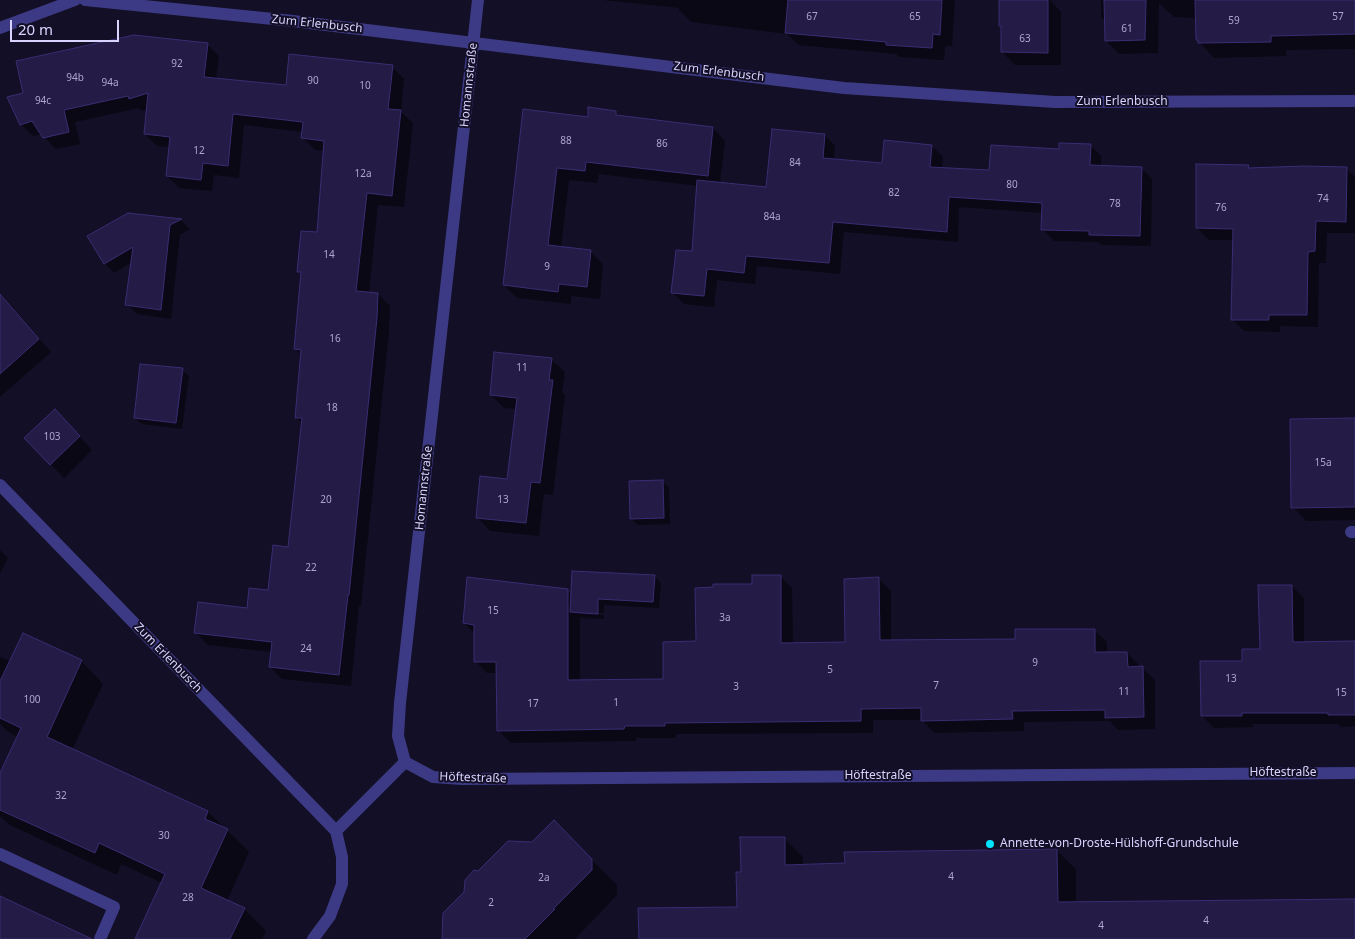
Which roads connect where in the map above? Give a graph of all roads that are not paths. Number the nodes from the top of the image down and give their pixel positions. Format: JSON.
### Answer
{"nodes":[{"id":1,"x":74,"y":0,"type":"edge"},
{"id":2,"x":85,"y":0,"type":"edge"},
{"id":3,"x":478,"y":0,"type":"edge"},
{"id":4,"x":0,"y":28,"type":"edge"},
{"id":5,"x":473,"y":42,"type":"junction"},
{"id":6,"x":1355,"y":101,"type":"edge"},
{"id":7,"x":0,"y":485,"type":"edge"},
{"id":8,"x":405,"y":762,"type":"junction"},
{"id":9,"x":1355,"y":773,"type":"edge"},
{"id":10,"x":336,"y":831,"type":"junction"},
{"id":11,"x":0,"y":854,"type":"edge"},
{"id":12,"x":100,"y":939,"type":"edge"},
{"id":13,"x":313,"y":939,"type":"edge"}],
"edges":[{"from":1,"to":4,"type":"street"},
{"from":2,"to":5,"type":"street","name":"Zum Erlenbusch"},
{"from":3,"to":5,"type":"street","name":"Homannstraße"},
{"from":5,"to":6,"type":"street","name":"Zum Erlenbusch"},
{"from":5,"to":8,"type":"street","name":"Homannstraße"},
{"from":7,"to":10,"type":"street","name":"Zum Erlenbusch"},
{"from":8,"to":9,"type":"street","name":"Höftestraße"},
{"from":8,"to":10,"type":"street"},
{"from":10,"to":13,"type":"street"},
{"from":11,"to":12,"type":"street"}]}
